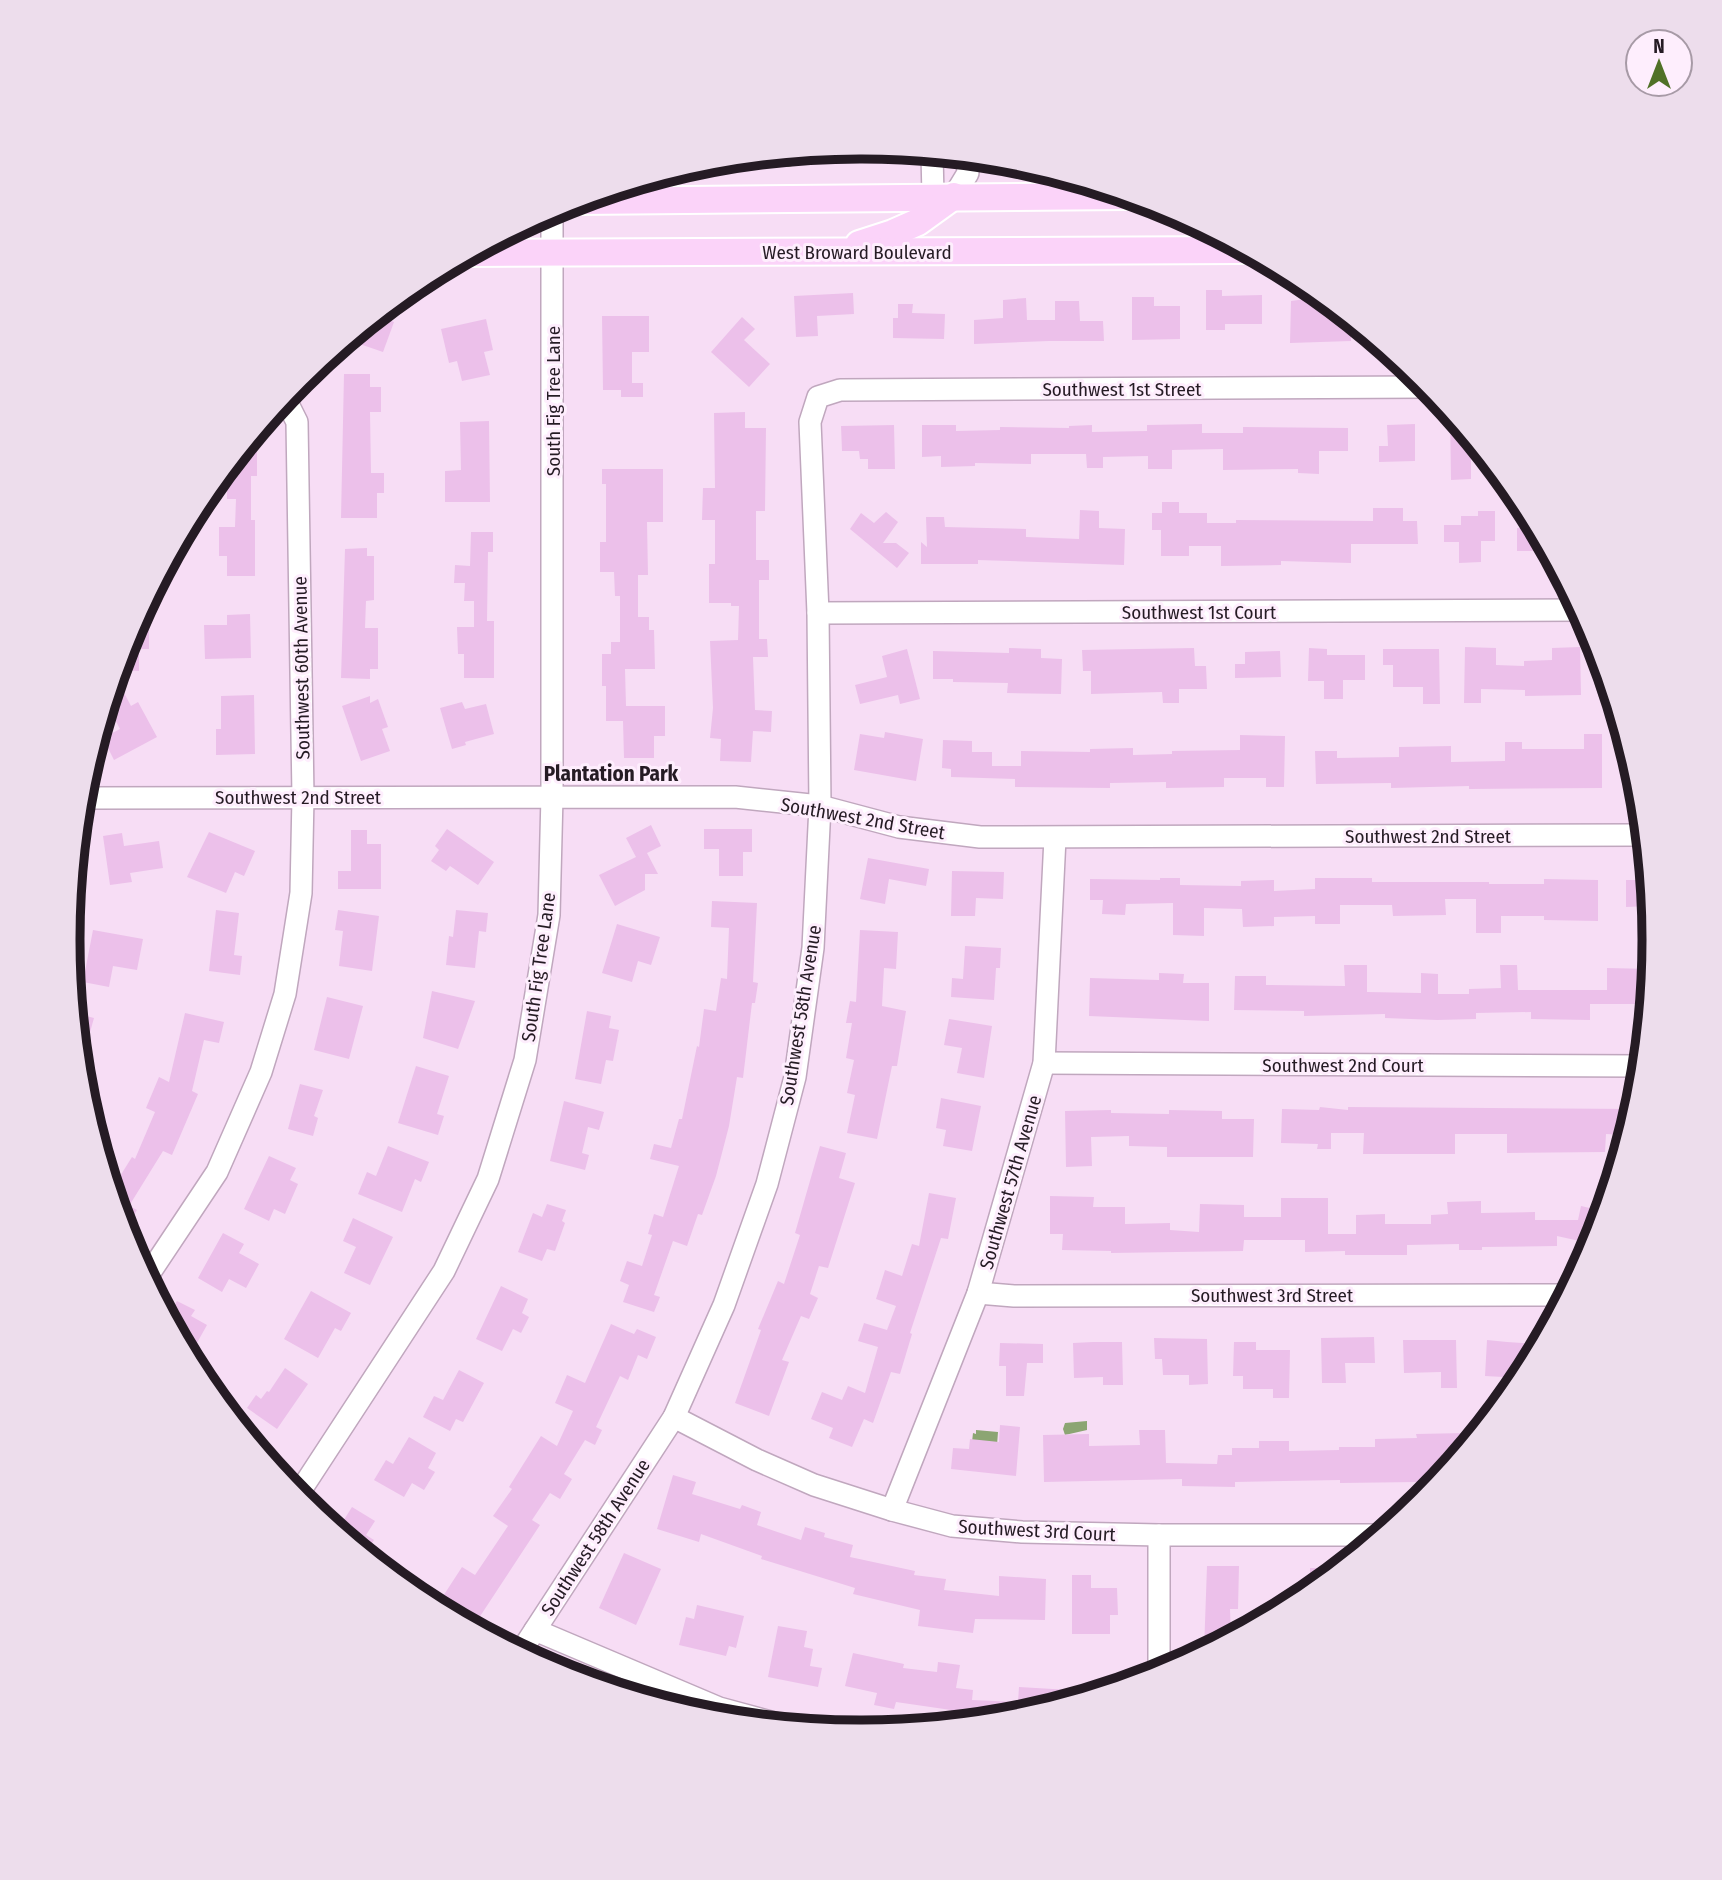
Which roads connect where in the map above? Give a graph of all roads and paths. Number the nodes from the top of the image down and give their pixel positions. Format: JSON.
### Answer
{"nodes":[{"id":1,"x":934,"y":163,"type":"edge"},
{"id":2,"x":968,"y":167,"type":"edge"},
{"id":3,"x":943,"y":196,"type":"junction"},
{"id":4,"x":1096,"y":196,"type":"edge"},
{"id":5,"x":611,"y":201,"type":"edge"},
{"id":6,"x":552,"y":223,"type":"edge"},
{"id":7,"x":1225,"y":250,"type":"edge"},
{"id":8,"x":832,"y":252,"type":"junction"},
{"id":9,"x":492,"y":253,"type":"edge"},
{"id":10,"x":553,"y":253,"type":"junction"},
{"id":11,"x":1412,"y":387,"type":"edge"},
{"id":12,"x":818,"y":397,"type":"joint"},
{"id":13,"x":289,"y":409,"type":"edge"},
{"id":14,"x":1568,"y":610,"type":"edge"},
{"id":15,"x":818,"y":613,"type":"junction"},
{"id":16,"x":552,"y":796,"type":"junction"},
{"id":17,"x":303,"y":797,"type":"junction"},
{"id":18,"x":93,"y":798,"type":"edge"},
{"id":19,"x":820,"y":806,"type":"junction"},
{"id":20,"x":1635,"y":835,"type":"edge"},
{"id":21,"x":1055,"y":838,"type":"junction"},
{"id":22,"x":1044,"y":1063,"type":"junction"},
{"id":23,"x":1631,"y":1066,"type":"edge"},
{"id":24,"x":153,"y":1268,"type":"edge"},
{"id":25,"x":978,"y":1293,"type":"junction"},
{"id":26,"x":1556,"y":1295,"type":"edge"},
{"id":27,"x":674,"y":1417,"type":"junction"},
{"id":28,"x":303,"y":1486,"type":"edge"},
{"id":29,"x":892,"y":1510,"type":"junction"},
{"id":30,"x":1159,"y":1535,"type":"junction"},
{"id":31,"x":1366,"y":1535,"type":"edge"},
{"id":32,"x":535,"y":1630,"type":"junction"},
{"id":33,"x":526,"y":1644,"type":"edge"},
{"id":34,"x":1159,"y":1661,"type":"edge"},
{"id":35,"x":717,"y":1707,"type":"edge"}],
"edges":[{"from":1,"to":3,"type":"street"},
{"from":2,"to":3,"type":"street"},
{"from":3,"to":4,"type":"main road"},
{"from":3,"to":5,"type":"main road"},
{"from":3,"to":8,"type":"main road"},
{"from":6,"to":10,"type":"street","name":"South Fig Tree Lane"},
{"from":7,"to":8,"type":"main road","name":"West Broward Boulevard"},
{"from":8,"to":10,"type":"main road","name":"West Broward Boulevard"},
{"from":9,"to":10,"type":"main road","name":"West Broward Boulevard"},
{"from":10,"to":16,"type":"street","name":"South Fig Tree Lane"},
{"from":11,"to":12,"type":"street","name":"Southwest 1st Street"},
{"from":12,"to":15,"type":"street","name":"Southwest 58th Avenue"},
{"from":13,"to":17,"type":"street","name":"Southwest 60th Avenue"},
{"from":14,"to":15,"type":"street","name":"Southwest 1st Court"},
{"from":15,"to":19,"type":"street","name":"Southwest 58th Avenue"},
{"from":16,"to":17,"type":"street","name":"Southwest 2nd Street"},
{"from":16,"to":19,"type":"street","name":"Southwest 2nd Street"},
{"from":16,"to":28,"type":"street","name":"South Fig Tree Lane"},
{"from":17,"to":18,"type":"street","name":"Southwest 2nd Street"},
{"from":17,"to":24,"type":"street","name":"Southwest 60th Avenue"},
{"from":19,"to":21,"type":"street","name":"Southwest 2nd Street"},
{"from":19,"to":27,"type":"street","name":"Southwest 58th Avenue"},
{"from":20,"to":21,"type":"street","name":"Southwest 2nd Street"},
{"from":21,"to":22,"type":"street","name":"Southwest 57th Avenue"},
{"from":22,"to":23,"type":"street","name":"Southwest 2nd Court"},
{"from":22,"to":25,"type":"street","name":"Southwest 57th Avenue"},
{"from":25,"to":26,"type":"street","name":"Southwest 3rd Street"},
{"from":25,"to":29,"type":"street","name":"Southwest 57th Avenue"},
{"from":27,"to":29,"type":"street","name":"Southwest 3rd Court"},
{"from":27,"to":32,"type":"street","name":"Southwest 58th Avenue"},
{"from":29,"to":30,"type":"street","name":"Southwest 3rd Court"},
{"from":30,"to":31,"type":"street","name":"Southwest 3rd Court"},
{"from":30,"to":34,"type":"street"},
{"from":32,"to":33,"type":"street","name":"Southwest 58th Avenue"},
{"from":32,"to":35,"type":"street"}]}
